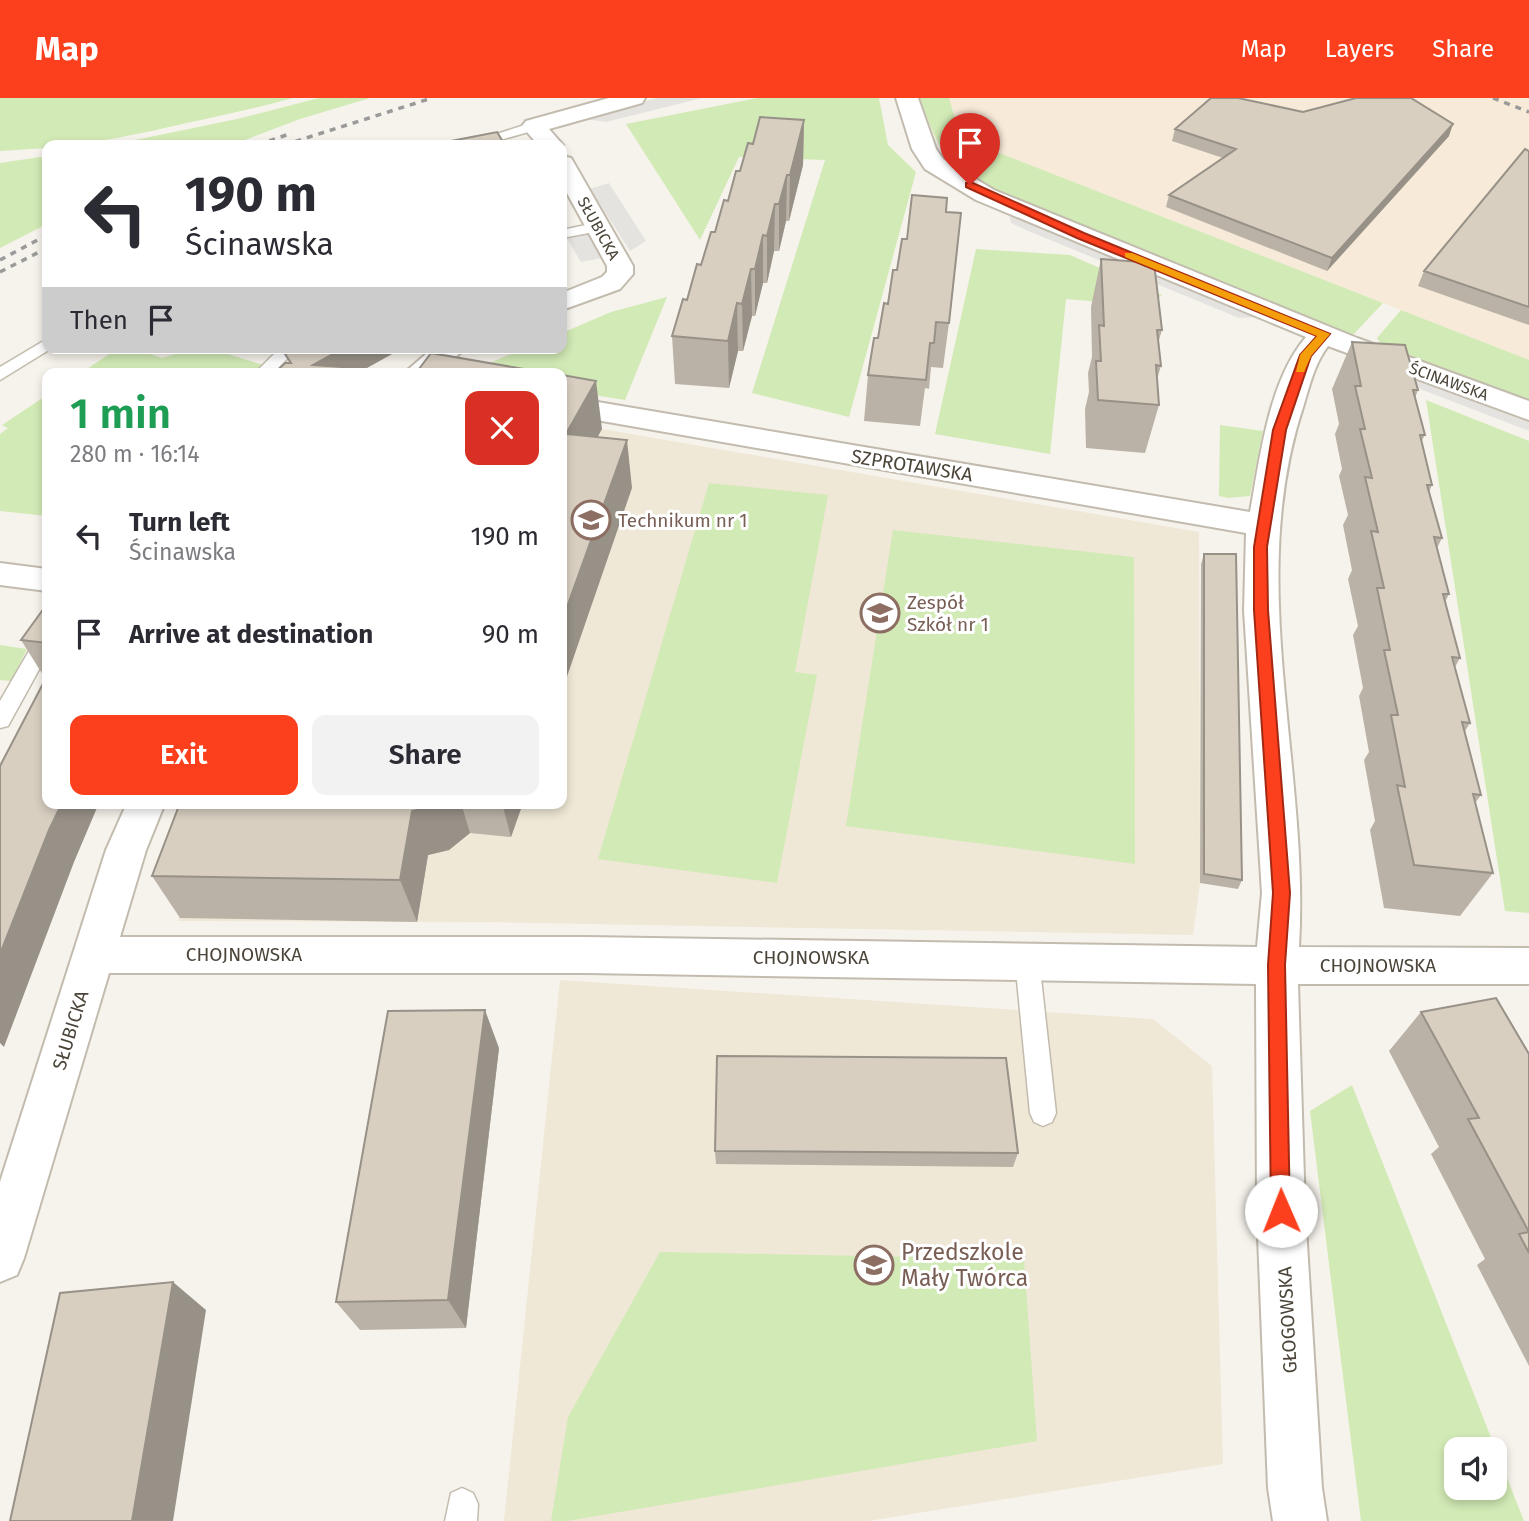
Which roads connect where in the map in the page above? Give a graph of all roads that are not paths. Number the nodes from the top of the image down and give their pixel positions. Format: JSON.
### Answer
{"nodes":[{"id":1,"x":634,"y":98,"type":"edge"},
{"id":2,"x":907,"y":98,"type":"edge"},
{"id":3,"x":534,"y":127,"type":"junction"},
{"id":4,"x":487,"y":140,"type":"edge"},
{"id":5,"x":546,"y":140,"type":"edge"},
{"id":6,"x":567,"y":171,"type":"edge"},
{"id":7,"x":600,"y":227,"type":"junction"},
{"id":8,"x":567,"y":233,"type":"edge"},
{"id":9,"x":567,"y":300,"type":"edge"},
{"id":10,"x":1324,"y":334,"type":"junction"},
{"id":11,"x":42,"y":347,"type":"edge"},
{"id":12,"x":284,"y":354,"type":"edge"},
{"id":13,"x":444,"y":354,"type":"edge"},
{"id":14,"x":268,"y":368,"type":"edge"},
{"id":15,"x":425,"y":368,"type":"edge"},
{"id":16,"x":0,"y":374,"type":"edge"},
{"id":17,"x":567,"y":406,"type":"edge"},
{"id":18,"x":1529,"y":411,"type":"edge"},
{"id":19,"x":1263,"y":525,"type":"junction"},
{"id":20,"x":0,"y":574,"type":"edge"},
{"id":21,"x":42,"y":579,"type":"edge"},
{"id":22,"x":42,"y":646,"type":"edge"},
{"id":23,"x":0,"y":720,"type":"edge"},
{"id":24,"x":143,"y":809,"type":"edge"},
{"id":25,"x":93,"y":955,"type":"junction"},
{"id":26,"x":1027,"y":960,"type":"junction"},
{"id":27,"x":1277,"y":965,"type":"junction"},
{"id":28,"x":1529,"y":965,"type":"edge"},
{"id":29,"x":1042,"y":1113,"type":"dead end"},
{"id":30,"x":0,"y":1258,"type":"edge"},
{"id":31,"x":1300,"y":1521,"type":"edge"}],
"edges":[{"from":1,"to":3,"type":"street"},
{"from":2,"to":10,"type":"street","name":"ŚCINAWSKA"},
{"from":3,"to":4,"type":"lane"},
{"from":3,"to":5,"type":"street"},
{"from":6,"to":7,"type":"street","name":"SŁUBICKA"},
{"from":7,"to":8,"type":"lane"},
{"from":7,"to":9,"type":"street","name":"SŁUBICKA"},
{"from":10,"to":18,"type":"street","name":"ŚCINAWSKA"},
{"from":10,"to":19,"type":"street","name":"GŁOGOWSKA"},
{"from":11,"to":16,"type":"lane"},
{"from":12,"to":14,"type":"lane"},
{"from":13,"to":15,"type":"street"},
{"from":17,"to":19,"type":"street","name":"SZPROTAWSKA"},
{"from":19,"to":27,"type":"street","name":"GŁOGOWSKA"},
{"from":20,"to":21,"type":"street"},
{"from":22,"to":23,"type":"lane"},
{"from":24,"to":25,"type":"street","name":"SŁUBICKA"},
{"from":25,"to":26,"type":"street","name":"CHOJNOWSKA"},
{"from":25,"to":30,"type":"street","name":"SŁUBICKA"},
{"from":26,"to":27,"type":"street","name":"CHOJNOWSKA"},
{"from":26,"to":29,"type":"lane"},
{"from":27,"to":28,"type":"street","name":"CHOJNOWSKA"},
{"from":27,"to":31,"type":"street","name":"GŁOGOWSKA"}]}
